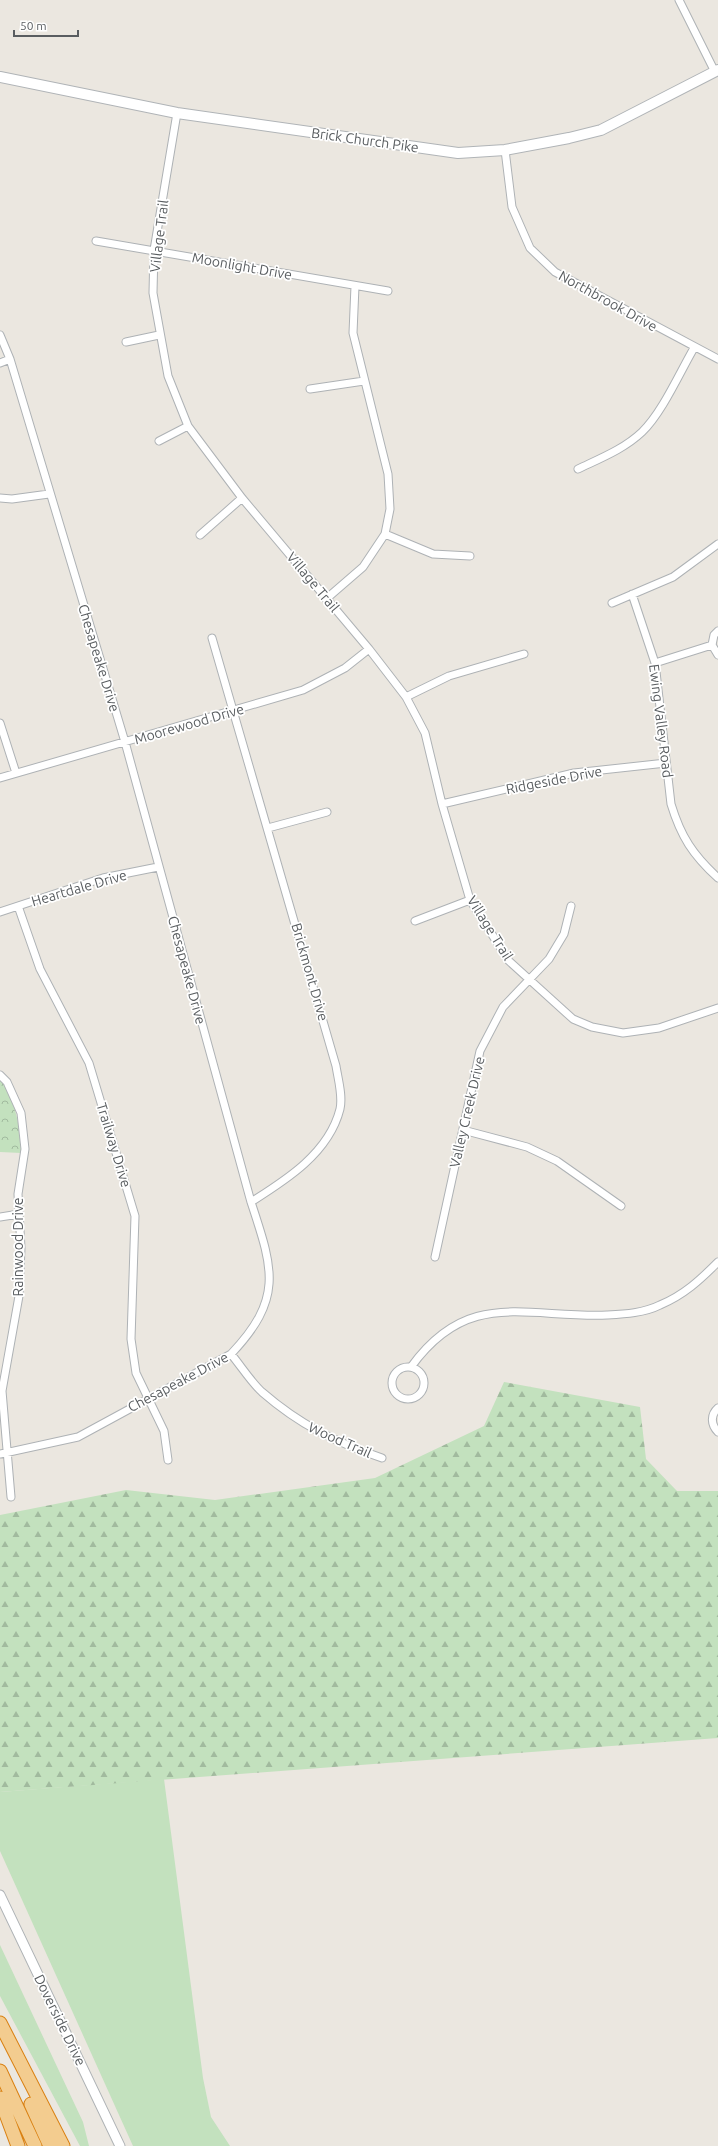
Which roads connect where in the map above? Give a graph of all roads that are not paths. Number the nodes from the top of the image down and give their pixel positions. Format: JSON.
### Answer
{"nodes":[{"id":1,"x":679,"y":0,"type":"edge"},
{"id":2,"x":717,"y":71,"type":"edge"},
{"id":3,"x":0,"y":77,"type":"edge"},
{"id":4,"x":177,"y":113,"type":"junction"},
{"id":5,"x":504,"y":150,"type":"junction"},
{"id":6,"x":96,"y":241,"type":"dead end"},
{"id":7,"x":154,"y":250,"type":"junction"},
{"id":8,"x":355,"y":286,"type":"junction"},
{"id":9,"x":388,"y":291,"type":"dead end"},
{"id":10,"x":0,"y":335,"type":"edge"},
{"id":11,"x":159,"y":335,"type":"junction"},
{"id":12,"x":126,"y":342,"type":"dead end"},
{"id":13,"x":694,"y":348,"type":"junction"},
{"id":14,"x":10,"y":359,"type":"junction"},
{"id":15,"x":718,"y":359,"type":"edge"},
{"id":16,"x":0,"y":363,"type":"edge"},
{"id":17,"x":364,"y":380,"type":"junction"},
{"id":18,"x":310,"y":389,"type":"dead end"},
{"id":19,"x":188,"y":426,"type":"junction"},
{"id":20,"x":159,"y":441,"type":"dead end"},
{"id":21,"x":578,"y":469,"type":"dead end"},
{"id":22,"x":49,"y":494,"type":"junction"},
{"id":23,"x":0,"y":498,"type":"edge"},
{"id":24,"x":242,"y":498,"type":"junction"},
{"id":25,"x":385,"y":534,"type":"junction"},
{"id":26,"x":200,"y":535,"type":"dead end"},
{"id":27,"x":718,"y":544,"type":"edge"},
{"id":28,"x":470,"y":556,"type":"dead end"},
{"id":29,"x":632,"y":594,"type":"junction"},
{"id":30,"x":326,"y":599,"type":"junction"},
{"id":31,"x":612,"y":603,"type":"dead end"},
{"id":32,"x":718,"y":631,"type":"edge"},
{"id":33,"x":212,"y":638,"type":"dead end"},
{"id":34,"x":712,"y":645,"type":"junction"},
{"id":35,"x":369,"y":649,"type":"junction"},
{"id":36,"x":524,"y":654,"type":"dead end"},
{"id":37,"x":718,"y":655,"type":"edge"},
{"id":38,"x":655,"y":663,"type":"junction"},
{"id":39,"x":406,"y":698,"type":"junction"},
{"id":40,"x":233,"y":711,"type":"junction"},
{"id":41,"x":0,"y":723,"type":"edge"},
{"id":42,"x":125,"y":742,"type":"junction"},
{"id":43,"x":666,"y":763,"type":"junction"},
{"id":44,"x":16,"y":773,"type":"junction"},
{"id":45,"x":0,"y":778,"type":"edge"},
{"id":46,"x":442,"y":804,"type":"junction"},
{"id":47,"x":327,"y":812,"type":"dead end"},
{"id":48,"x":268,"y":828,"type":"junction"},
{"id":49,"x":158,"y":867,"type":"junction"},
{"id":50,"x":718,"y":878,"type":"edge"},
{"id":51,"x":470,"y":900,"type":"junction"},
{"id":52,"x":18,"y":906,"type":"junction"},
{"id":53,"x":571,"y":906,"type":"dead end"},
{"id":54,"x":0,"y":912,"type":"edge"},
{"id":55,"x":415,"y":921,"type":"dead end"},
{"id":56,"x":529,"y":980,"type":"junction"},
{"id":57,"x":718,"y":1008,"type":"edge"},
{"id":58,"x":0,"y":1074,"type":"edge"},
{"id":59,"x":462,"y":1130,"type":"junction"},
{"id":60,"x":251,"y":1202,"type":"junction"},
{"id":61,"x":621,"y":1206,"type":"dead end"},
{"id":62,"x":19,"y":1214,"type":"junction"},
{"id":63,"x":0,"y":1217,"type":"edge"},
{"id":64,"x":435,"y":1257,"type":"dead end"},
{"id":65,"x":718,"y":1262,"type":"edge"},
{"id":66,"x":231,"y":1354,"type":"junction"},
{"id":67,"x":411,"y":1367,"type":"junction"},
{"id":68,"x":147,"y":1398,"type":"junction"},
{"id":69,"x":718,"y":1408,"type":"edge"},
{"id":70,"x":718,"y":1432,"type":"edge"},
{"id":71,"x":3,"y":1453,"type":"edge"},
{"id":72,"x":382,"y":1458,"type":"dead end"},
{"id":73,"x":168,"y":1460,"type":"dead end"},
{"id":74,"x":11,"y":1497,"type":"dead end"},
{"id":75,"x":0,"y":1895,"type":"edge"},
{"id":76,"x":0,"y":2023,"type":"edge"},
{"id":77,"x":0,"y":2037,"type":"edge"},
{"id":78,"x":0,"y":2071,"type":"edge"},
{"id":79,"x":0,"y":2098,"type":"edge"},
{"id":80,"x":18,"y":2146,"type":"edge"},
{"id":81,"x":35,"y":2146,"type":"edge"},
{"id":82,"x":50,"y":2146,"type":"edge"},
{"id":83,"x":63,"y":2146,"type":"edge"},
{"id":84,"x":120,"y":2146,"type":"edge"}],
"edges":[{"from":1,"to":2,"type":"street"},
{"from":2,"to":5,"type":"main road","name":"Brick Church Pike"},
{"from":3,"to":4,"type":"main road","name":"Brick Church Pike"},
{"from":4,"to":5,"type":"main road","name":"Brick Church Pike"},
{"from":4,"to":7,"type":"street","name":"Village Trail"},
{"from":5,"to":13,"type":"street","name":"Northbrook Drive"},
{"from":6,"to":7,"type":"street","name":"Moonlight Drive"},
{"from":7,"to":8,"type":"street","name":"Moonlight Drive"},
{"from":7,"to":11,"type":"street","name":"Village Trail"},
{"from":8,"to":9,"type":"street","name":"Moonlight Drive"},
{"from":8,"to":17,"type":"street"},
{"from":10,"to":14,"type":"street","name":"Chesapeake Drive"},
{"from":11,"to":12,"type":"street"},
{"from":11,"to":19,"type":"street","name":"Village Trail"},
{"from":13,"to":15,"type":"street","name":"Northbrook Drive"},
{"from":13,"to":21,"type":"street"},
{"from":14,"to":16,"type":"street"},
{"from":14,"to":22,"type":"street","name":"Chesapeake Drive"},
{"from":17,"to":18,"type":"street"},
{"from":17,"to":25,"type":"street"},
{"from":19,"to":20,"type":"street"},
{"from":19,"to":24,"type":"street","name":"Village Trail"},
{"from":22,"to":23,"type":"street"},
{"from":22,"to":42,"type":"street","name":"Chesapeake Drive"},
{"from":24,"to":26,"type":"street"},
{"from":24,"to":30,"type":"street","name":"Village Trail"},
{"from":25,"to":28,"type":"street"},
{"from":25,"to":30,"type":"street"},
{"from":27,"to":29,"type":"street"},
{"from":29,"to":31,"type":"street"},
{"from":29,"to":38,"type":"street","name":"Ewing Valley Road"},
{"from":30,"to":35,"type":"street","name":"Village Trail"},
{"from":32,"to":34,"type":"street"},
{"from":33,"to":40,"type":"street","name":"Brickmont Drive"},
{"from":34,"to":37,"type":"street"},
{"from":34,"to":38,"type":"street"},
{"from":35,"to":39,"type":"street","name":"Village Trail"},
{"from":35,"to":40,"type":"street","name":"Moorewood Drive"},
{"from":36,"to":39,"type":"street"},
{"from":38,"to":43,"type":"street","name":"Ewing Valley Road"},
{"from":39,"to":46,"type":"street","name":"Village Trail"},
{"from":40,"to":42,"type":"street","name":"Moorewood Drive"},
{"from":40,"to":48,"type":"street","name":"Brickmont Drive"},
{"from":41,"to":44,"type":"street"},
{"from":42,"to":44,"type":"street","name":"Moorewood Drive"},
{"from":42,"to":49,"type":"street","name":"Chesapeake Drive"},
{"from":43,"to":46,"type":"street","name":"Ridgeside Drive"},
{"from":43,"to":50,"type":"street","name":"Ewing Valley Road"},
{"from":44,"to":45,"type":"street","name":"Moorewood Drive"},
{"from":46,"to":51,"type":"street","name":"Village Trail"},
{"from":47,"to":48,"type":"street"},
{"from":48,"to":60,"type":"street","name":"Brickmont Drive"},
{"from":49,"to":52,"type":"street","name":"Heartdale Drive"},
{"from":49,"to":60,"type":"street","name":"Chesapeake Drive"},
{"from":51,"to":55,"type":"street"},
{"from":51,"to":56,"type":"street","name":"Village Trail"},
{"from":52,"to":54,"type":"street","name":"Heartdale Drive"},
{"from":52,"to":68,"type":"street","name":"Trailway Drive"},
{"from":53,"to":56,"type":"street","name":"Valley Creek Drive"},
{"from":56,"to":57,"type":"street","name":"Village Trail"},
{"from":56,"to":59,"type":"street","name":"Valley Creek Drive"},
{"from":58,"to":62,"type":"street","name":"Rainwood Drive"},
{"from":59,"to":61,"type":"street"},
{"from":59,"to":64,"type":"street","name":"Valley Creek Drive"},
{"from":60,"to":66,"type":"street","name":"Chesapeake Drive"},
{"from":62,"to":63,"type":"street"},
{"from":62,"to":71,"type":"street","name":"Rainwood Drive"},
{"from":65,"to":67,"type":"street"},
{"from":66,"to":68,"type":"street","name":"Chesapeake Drive"},
{"from":66,"to":72,"type":"street","name":"Wood Trail"},
{"from":67,"to":67,"type":"street"},
{"from":68,"to":71,"type":"street","name":"Chesapeake Drive"},
{"from":68,"to":73,"type":"street","name":"Trailway Drive"},
{"from":69,"to":70,"type":"street"},
{"from":71,"to":74,"type":"street","name":"Rainwood Drive"},
{"from":75,"to":84,"type":"street","name":"Doverside Drive"},
{"from":76,"to":83,"type":"highway"},
{"from":77,"to":82,"type":"highway"},
{"from":78,"to":81,"type":"highway"},
{"from":79,"to":80,"type":"highway"}]}
